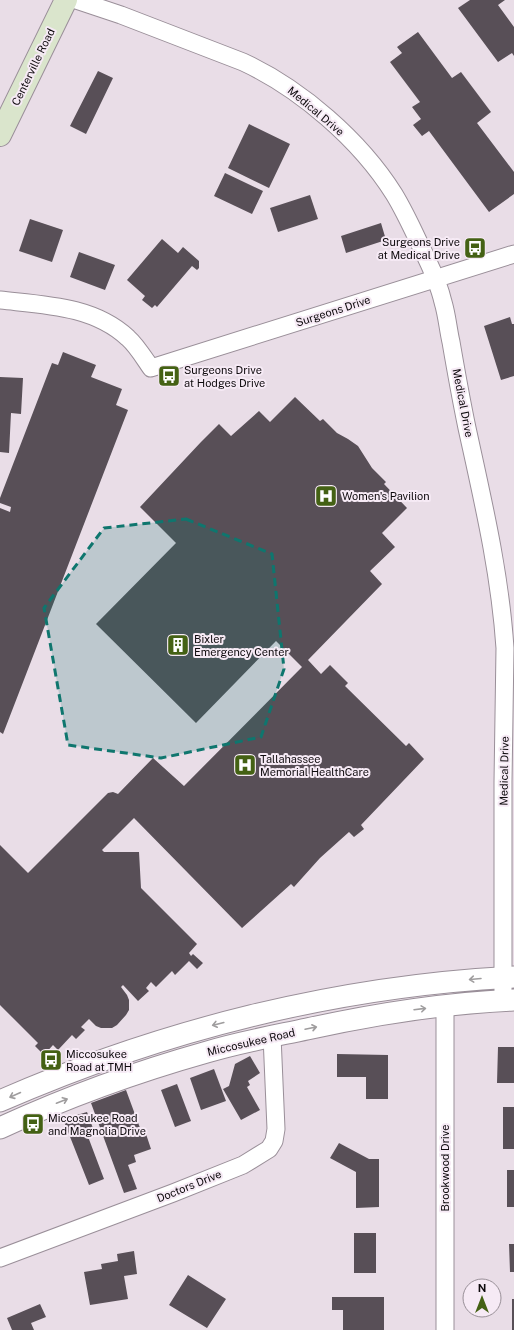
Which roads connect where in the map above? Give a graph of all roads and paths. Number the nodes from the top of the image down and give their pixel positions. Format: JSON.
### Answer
{"nodes":[{"id":1,"x":66,"y":0,"type":"edge"},
{"id":2,"x":76,"y":0,"type":"edge"},
{"id":3,"x":0,"y":135,"type":"edge"},
{"id":4,"x":514,"y":254,"type":"edge"},
{"id":5,"x":434,"y":279,"type":"junction"},
{"id":6,"x":0,"y":300,"type":"edge"},
{"id":7,"x":508,"y":977,"type":"edge"},
{"id":8,"x":379,"y":991,"type":"junction"},
{"id":9,"x":508,"y":1001,"type":"edge"},
{"id":10,"x":445,"y":1006,"type":"junction"},
{"id":11,"x":272,"y":1036,"type":"junction"},
{"id":12,"x":0,"y":1101,"type":"edge"},
{"id":13,"x":0,"y":1128,"type":"edge"},
{"id":14,"x":0,"y":1258,"type":"edge"},
{"id":15,"x":445,"y":1330,"type":"edge"}],
"edges":[{"from":1,"to":3,"type":"main road","name":"Centerville Road"},
{"from":2,"to":5,"type":"street","name":"Medical Drive"},
{"from":4,"to":5,"type":"street","name":"Surgeons Drive"},
{"from":5,"to":6,"type":"street","name":"Surgeons Drive"},
{"from":5,"to":7,"type":"street","name":"Medical Drive"},
{"from":7,"to":8,"type":"street","one_way":true},
{"from":7,"to":9,"type":"street","name":"Medical Drive"},
{"from":8,"to":11,"type":"street"},
{"from":8,"to":12,"type":"street","one_way":true},
{"from":9,"to":10,"type":"street","name":"Miccosukee Road"},
{"from":11,"to":10,"type":"street","name":"Miccosukee Road","one_way":true},
{"from":10,"to":15,"type":"street","name":"Brookwood Drive"},
{"from":13,"to":11,"type":"street","name":"Miccosukee Road","one_way":true},
{"from":11,"to":14,"type":"street","name":"Doctors Drive"}]}
